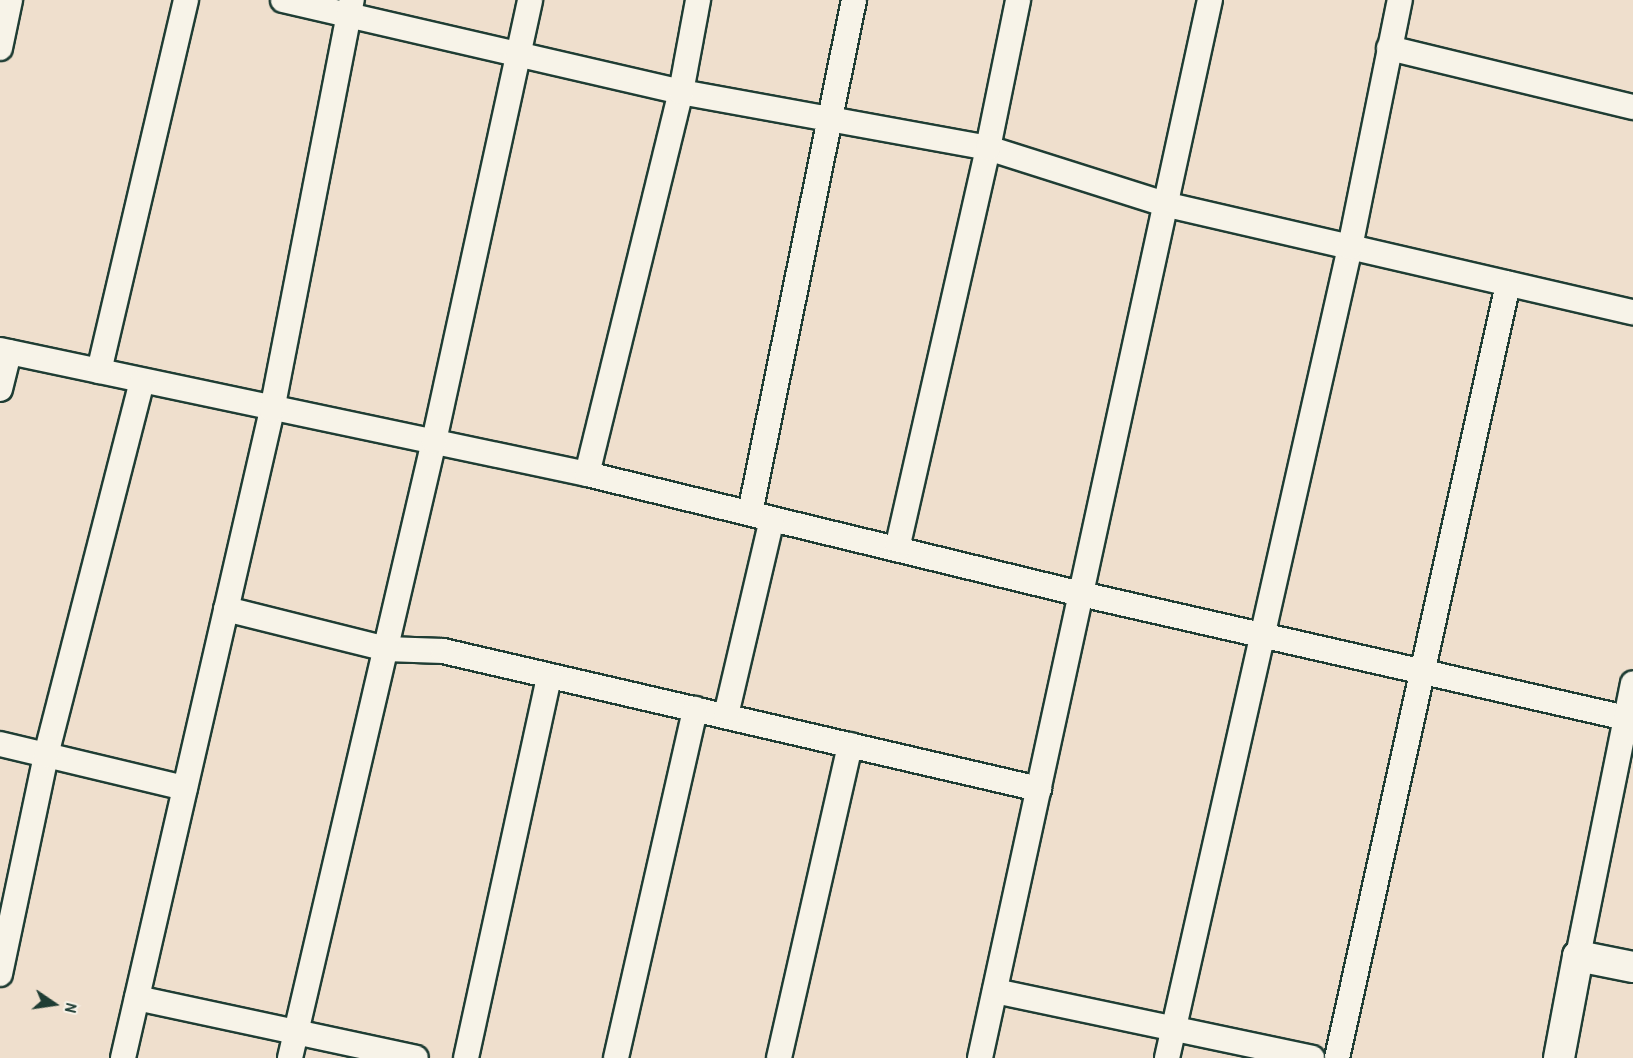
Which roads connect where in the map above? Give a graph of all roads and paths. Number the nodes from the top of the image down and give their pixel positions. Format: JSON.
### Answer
{"nodes":[{"id":1,"x":10,"y":0,"type":"edge"},
{"id":2,"x":186,"y":0,"type":"edge"},
{"id":3,"x":283,"y":0,"type":"edge"},
{"id":4,"x":530,"y":0,"type":"edge"},
{"id":5,"x":698,"y":0,"type":"edge"},
{"id":6,"x":854,"y":0,"type":"edge"},
{"id":7,"x":1018,"y":0,"type":"edge"},
{"id":8,"x":1210,"y":0,"type":"edge"},
{"id":9,"x":1400,"y":0,"type":"edge"},
{"id":10,"x":350,"y":8,"type":"edge"},
{"id":11,"x":0,"y":48,"type":"edge"},
{"id":12,"x":1389,"y":48,"type":"junction"},
{"id":13,"x":518,"y":54,"type":"junction"},
{"id":14,"x":681,"y":92,"type":"junction"},
{"id":15,"x":1633,"y":107,"type":"edge"},
{"id":16,"x":830,"y":116,"type":"junction"},
{"id":17,"x":988,"y":148,"type":"junction"},
{"id":18,"x":1168,"y":205,"type":"junction"},
{"id":19,"x":1350,"y":247,"type":"junction"},
{"id":20,"x":1508,"y":284,"type":"junction"},
{"id":21,"x":1633,"y":312,"type":"edge"},
{"id":22,"x":4,"y":351,"type":"edge"},
{"id":23,"x":99,"y":371,"type":"junction"},
{"id":24,"x":142,"y":382,"type":"junction"},
{"id":25,"x":0,"y":389,"type":"edge"},
{"id":26,"x":272,"y":410,"type":"junction"},
{"id":27,"x":434,"y":441,"type":"junction"},
{"id":28,"x":587,"y":474,"type":"junction"},
{"id":29,"x":761,"y":516,"type":"junction"},
{"id":30,"x":897,"y":549,"type":"junction"},
{"id":31,"x":1081,"y":594,"type":"junction"},
{"id":32,"x":226,"y":609,"type":"junction"},
{"id":33,"x":1261,"y":634,"type":"junction"},
{"id":34,"x":386,"y":649,"type":"junction"},
{"id":35,"x":1422,"y":670,"type":"junction"},
{"id":36,"x":549,"y":675,"type":"junction"},
{"id":37,"x":1632,"y":690,"type":"edge"},
{"id":38,"x":695,"y":709,"type":"junction"},
{"id":39,"x":726,"y":715,"type":"junction"},
{"id":40,"x":1626,"y":718,"type":"junction"},
{"id":41,"x":0,"y":744,"type":"edge"},
{"id":42,"x":850,"y":745,"type":"junction"},
{"id":43,"x":46,"y":755,"type":"junction"},
{"id":44,"x":185,"y":788,"type":"junction"},
{"id":45,"x":1039,"y":789,"type":"junction"},
{"id":46,"x":1578,"y":956,"type":"junction"},
{"id":47,"x":1633,"y":967,"type":"edge"},
{"id":48,"x":0,"y":974,"type":"edge"},
{"id":49,"x":995,"y":991,"type":"junction"},
{"id":50,"x":137,"y":998,"type":"junction"},
{"id":51,"x":1173,"y":1030,"type":"junction"},
{"id":52,"x":295,"y":1034,"type":"junction"},
{"id":53,"x":123,"y":1058,"type":"edge"},
{"id":54,"x":290,"y":1058,"type":"edge"},
{"id":55,"x":416,"y":1058,"type":"edge"},
{"id":56,"x":466,"y":1058,"type":"edge"},
{"id":57,"x":616,"y":1058,"type":"edge"},
{"id":58,"x":778,"y":1058,"type":"edge"},
{"id":59,"x":980,"y":1058,"type":"edge"},
{"id":60,"x":1167,"y":1058,"type":"edge"},
{"id":61,"x":1312,"y":1058,"type":"edge"},
{"id":62,"x":1337,"y":1058,"type":"edge"},
{"id":63,"x":1559,"y":1058,"type":"edge"}],
"edges":[{"from":1,"to":11,"type":"street"},
{"from":2,"to":23,"type":"street"},
{"from":3,"to":10,"type":"street"},
{"from":4,"to":13,"type":"street"},
{"from":5,"to":14,"type":"street"},
{"from":6,"to":16,"type":"street"},
{"from":7,"to":17,"type":"street"},
{"from":8,"to":18,"type":"street"},
{"from":9,"to":12,"type":"street"},
{"from":10,"to":13,"type":"street"},
{"from":10,"to":26,"type":"street"},
{"from":12,"to":15,"type":"street"},
{"from":12,"to":19,"type":"street"},
{"from":13,"to":14,"type":"street"},
{"from":13,"to":27,"type":"street"},
{"from":14,"to":16,"type":"street"},
{"from":14,"to":28,"type":"street"},
{"from":16,"to":17,"type":"street"},
{"from":16,"to":29,"type":"street"},
{"from":17,"to":18,"type":"street"},
{"from":17,"to":30,"type":"street"},
{"from":18,"to":19,"type":"street"},
{"from":18,"to":31,"type":"street"},
{"from":19,"to":20,"type":"street"},
{"from":19,"to":33,"type":"street"},
{"from":20,"to":21,"type":"street"},
{"from":20,"to":35,"type":"street"},
{"from":22,"to":23,"type":"street"},
{"from":22,"to":25,"type":"street"},
{"from":23,"to":24,"type":"street"},
{"from":24,"to":26,"type":"street"},
{"from":24,"to":43,"type":"street"},
{"from":26,"to":27,"type":"street"},
{"from":26,"to":32,"type":"street"},
{"from":27,"to":28,"type":"street"},
{"from":27,"to":34,"type":"street"},
{"from":28,"to":29,"type":"street"},
{"from":29,"to":30,"type":"street"},
{"from":29,"to":39,"type":"street"},
{"from":30,"to":31,"type":"street"},
{"from":31,"to":33,"type":"street"},
{"from":31,"to":45,"type":"street"},
{"from":32,"to":34,"type":"street"},
{"from":32,"to":44,"type":"street"},
{"from":33,"to":35,"type":"street"},
{"from":33,"to":51,"type":"street"},
{"from":34,"to":36,"type":"street"},
{"from":34,"to":52,"type":"street"},
{"from":35,"to":40,"type":"street"},
{"from":35,"to":62,"type":"street"},
{"from":36,"to":38,"type":"street"},
{"from":36,"to":56,"type":"street"},
{"from":37,"to":40,"type":"street"},
{"from":38,"to":39,"type":"street"},
{"from":38,"to":57,"type":"street"},
{"from":39,"to":42,"type":"street"},
{"from":40,"to":46,"type":"street"},
{"from":41,"to":43,"type":"street"},
{"from":42,"to":45,"type":"street"},
{"from":42,"to":58,"type":"street"},
{"from":43,"to":44,"type":"street"},
{"from":43,"to":48,"type":"street"},
{"from":44,"to":50,"type":"street"},
{"from":45,"to":49,"type":"street"},
{"from":46,"to":47,"type":"street"},
{"from":46,"to":63,"type":"street"},
{"from":49,"to":51,"type":"street"},
{"from":49,"to":59,"type":"street"},
{"from":50,"to":52,"type":"street"},
{"from":50,"to":53,"type":"street"},
{"from":51,"to":60,"type":"street"},
{"from":51,"to":61,"type":"street"},
{"from":52,"to":54,"type":"street"},
{"from":52,"to":55,"type":"street"}]}
